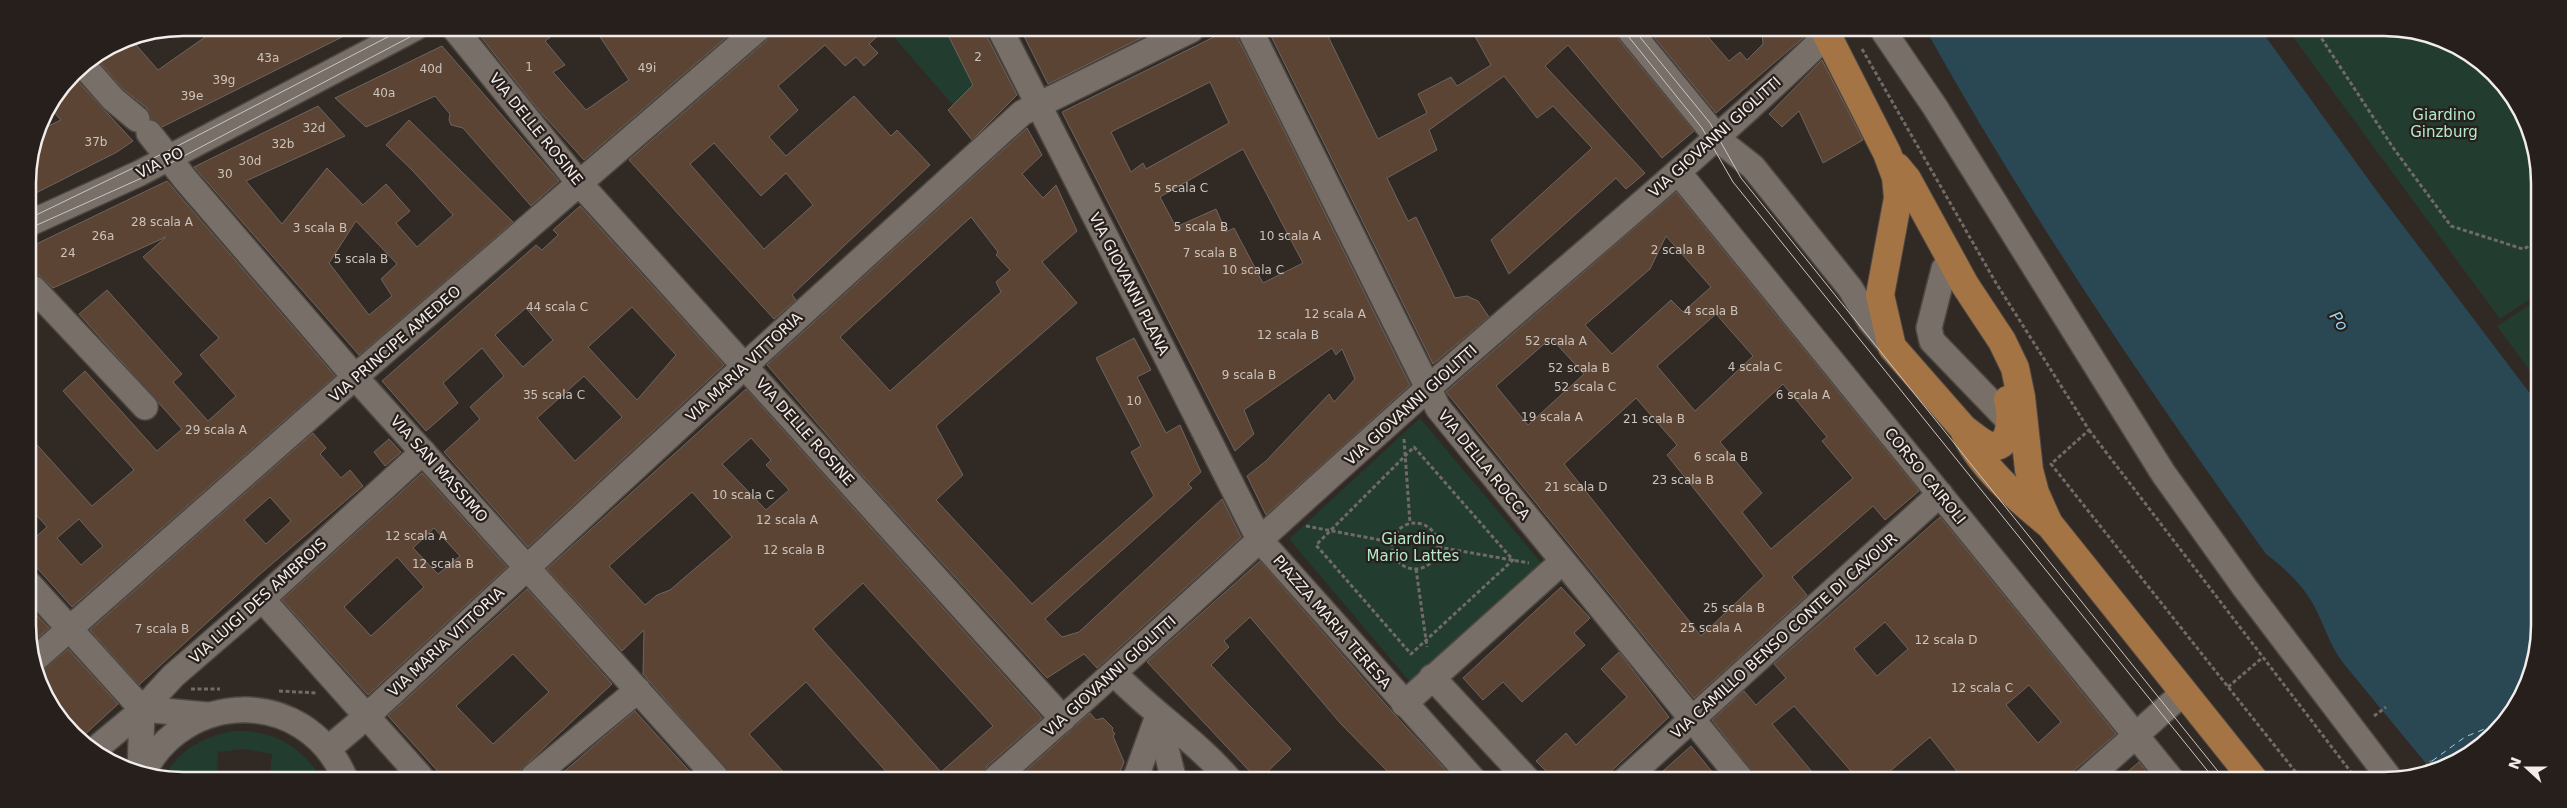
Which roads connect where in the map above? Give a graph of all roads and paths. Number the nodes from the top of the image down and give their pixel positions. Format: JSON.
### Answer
{"nodes":[{"id":1,"x":1634,"y":36,"type":"edge"},
{"id":2,"x":1823,"y":36,"type":"edge"},
{"id":3,"x":1828,"y":36,"type":"edge"},
{"id":4,"x":1887,"y":36,"type":"edge"},
{"id":5,"x":2320,"y":36,"type":"edge"},
{"id":6,"x":398,"y":37,"type":"edge"},
{"id":7,"x":425,"y":37,"type":"edge"},
{"id":8,"x":461,"y":37,"type":"edge"},
{"id":9,"x":749,"y":37,"type":"edge"},
{"id":10,"x":1003,"y":37,"type":"edge"},
{"id":11,"x":1178,"y":37,"type":"edge"},
{"id":12,"x":1253,"y":37,"type":"edge"},
{"id":13,"x":1857,"y":40,"type":"dead end"},
{"id":14,"x":89,"y":71,"type":"edge"},
{"id":15,"x":288,"y":95,"type":"junction"},
{"id":16,"x":1037,"y":106,"type":"junction"},
{"id":17,"x":1716,"y":137,"type":"junction"},
{"id":18,"x":1887,"y":154,"type":"junction"},
{"id":19,"x":168,"y":158,"type":"junction"},
{"id":20,"x":1678,"y":172,"type":"junction"},
{"id":21,"x":580,"y":184,"type":"junction"},
{"id":22,"x":37,"y":220,"type":"edge"},
{"id":23,"x":1938,"y":236,"type":"junction"},
{"id":24,"x":2531,"y":245,"type":"edge"},
{"id":25,"x":1944,"y":269,"type":"junction"},
{"id":26,"x":37,"y":292,"type":"edge"},
{"id":27,"x":1892,"y":347,"type":"junction"},
{"id":28,"x":746,"y":366,"type":"junction"},
{"id":29,"x":355,"y":377,"type":"junction"},
{"id":30,"x":1427,"y":390,"type":"junction"},
{"id":31,"x":145,"y":407,"type":"dead end"},
{"id":32,"x":2010,"y":422,"type":"junction"},
{"id":33,"x":1963,"y":428,"type":"junction"},
{"id":34,"x":2089,"y":430,"type":"junction"},
{"id":35,"x":1404,"y":438,"type":"dead end"},
{"id":36,"x":423,"y":452,"type":"junction"},
{"id":37,"x":1406,"y":456,"type":"junction"},
{"id":38,"x":1940,"y":494,"type":"junction"},
{"id":39,"x":1410,"y":523,"type":"junction"},
{"id":40,"x":1297,"y":525,"type":"dead end"},
{"id":41,"x":2050,"y":526,"type":"junction"},
{"id":42,"x":1330,"y":531,"type":"junction"},
{"id":43,"x":1259,"y":539,"type":"junction"},
{"id":44,"x":1391,"y":542,"type":"junction"},
{"id":45,"x":1438,"y":547,"type":"junction"},
{"id":46,"x":1514,"y":560,"type":"junction"},
{"id":47,"x":1562,"y":562,"type":"junction"},
{"id":48,"x":1532,"y":563,"type":"dead end"},
{"id":49,"x":527,"y":566,"type":"junction"},
{"id":50,"x":1416,"y":569,"type":"junction"},
{"id":51,"x":36,"y":592,"type":"edge"},
{"id":52,"x":262,"y":600,"type":"junction"},
{"id":53,"x":2237,"y":610,"type":"dead end"},
{"id":54,"x":2230,"y":616,"type":"junction"},
{"id":55,"x":68,"y":629,"type":"junction"},
{"id":56,"x":1427,"y":640,"type":"junction"},
{"id":57,"x":2262,"y":644,"type":"dead end"},
{"id":58,"x":1427,"y":646,"type":"dead end"},
{"id":59,"x":2255,"y":650,"type":"junction"},
{"id":60,"x":40,"y":655,"type":"edge"},
{"id":61,"x":2262,"y":658,"type":"junction"},
{"id":62,"x":1114,"y":673,"type":"junction"},
{"id":63,"x":1432,"y":677,"type":"junction"},
{"id":64,"x":2228,"y":687,"type":"junction"},
{"id":65,"x":638,"y":690,"type":"junction"},
{"id":66,"x":2183,"y":693,"type":"junction"},
{"id":67,"x":1404,"y":704,"type":"junction"},
{"id":68,"x":2386,"y":706,"type":"dead end"},
{"id":69,"x":142,"y":709,"type":"junction"},
{"id":70,"x":270,"y":713,"type":"junction"},
{"id":71,"x":207,"y":715,"type":"junction"},
{"id":72,"x":367,"y":716,"type":"junction"},
{"id":73,"x":1158,"y":716,"type":"junction"},
{"id":74,"x":2374,"y":716,"type":"dead end"},
{"id":75,"x":1063,"y":719,"type":"junction"},
{"id":76,"x":1693,"y":720,"type":"junction"},
{"id":77,"x":2136,"y":736,"type":"junction"},
{"id":78,"x":100,"y":745,"type":"edge"},
{"id":79,"x":328,"y":749,"type":"junction"},
{"id":80,"x":2432,"y":762,"type":"dead end"},
{"id":81,"x":2428,"y":765,"type":"edge"},
{"id":82,"x":141,"y":766,"type":"edge"},
{"id":83,"x":146,"y":767,"type":"edge"},
{"id":84,"x":160,"y":769,"type":"edge"},
{"id":85,"x":1466,"y":771,"type":"edge"},
{"id":86,"x":1514,"y":771,"type":"edge"},
{"id":87,"x":1635,"y":771,"type":"edge"},
{"id":88,"x":1735,"y":771,"type":"edge"},
{"id":89,"x":2097,"y":771,"type":"edge"},
{"id":90,"x":2165,"y":771,"type":"edge"},
{"id":91,"x":2247,"y":771,"type":"edge"},
{"id":92,"x":2295,"y":771,"type":"edge"},
{"id":93,"x":2350,"y":771,"type":"edge"},
{"id":94,"x":2384,"y":771,"type":"edge"},
{"id":95,"x":342,"y":772,"type":"edge"},
{"id":96,"x":416,"y":772,"type":"edge"},
{"id":97,"x":539,"y":772,"type":"edge"},
{"id":98,"x":711,"y":772,"type":"edge"},
{"id":99,"x":1003,"y":772,"type":"edge"},
{"id":100,"x":1138,"y":772,"type":"edge"},
{"id":101,"x":1172,"y":772,"type":"edge"},
{"id":102,"x":1223,"y":772,"type":"edge"}],
"edges":[{"from":1,"to":17,"type":"street"},
{"from":2,"to":17,"type":"street","name":"VIA GIOVANNI GIOLITTI"},
{"from":3,"to":18,"type":"main road"},
{"from":4,"to":94,"type":"street"},
{"from":5,"to":24,"type":"path"},
{"from":6,"to":15,"type":"street","name":"VIA PO"},
{"from":7,"to":15,"type":"street"},
{"from":8,"to":21,"type":"street","name":"VIA DELLE ROSINE"},
{"from":9,"to":21,"type":"street","name":"VIA PRINCIPE AMEDEO"},
{"from":10,"to":16,"type":"street","name":"VIA GIOVANNI PLANA"},
{"from":11,"to":16,"type":"street","name":"VIA MARIA VITTORIA"},
{"from":12,"to":30,"type":"street","name":"VIA DELLA ROCCA"},
{"from":13,"to":34,"type":"path"},
{"from":14,"to":19,"type":"street","name":"VIA SAN MASSIMO"},
{"from":15,"to":19,"type":"street","name":"VIA PO"},
{"from":16,"to":28,"type":"street","name":"VIA MARIA VITTORIA"},
{"from":16,"to":43,"type":"street","name":"VIA GIOVANNI PLANA"},
{"from":17,"to":20,"type":"street","name":"VIA GIOVANNI GIOLITTI"},
{"from":17,"to":27,"type":"street"},
{"from":18,"to":23,"type":"main road"},
{"from":18,"to":27,"type":"main road"},
{"from":19,"to":22,"type":"street","name":"VIA PO"},
{"from":19,"to":29,"type":"street","name":"VIA SAN MASSIMO"},
{"from":20,"to":30,"type":"street","name":"VIA GIOVANNI GIOLITTI"},
{"from":20,"to":38,"type":"street","name":"CORSO CAIROLI"},
{"from":21,"to":28,"type":"street","name":"VIA DELLE ROSINE"},
{"from":21,"to":29,"type":"street","name":"VIA PRINCIPE AMEDEO"},
{"from":23,"to":25,"type":"main road"},
{"from":23,"to":41,"type":"main road"},
{"from":25,"to":32,"type":"main road"},
{"from":25,"to":32,"type":"street"},
{"from":26,"to":31,"type":"street"},
{"from":27,"to":33,"type":"main road"},
{"from":28,"to":49,"type":"street","name":"VIA MARIA VITTORIA"},
{"from":28,"to":75,"type":"street","name":"VIA DELLE ROSINE"},
{"from":29,"to":36,"type":"street","name":"VIA SAN MASSIMO"},
{"from":29,"to":55,"type":"street","name":"VIA PRINCIPE AMEDEO"},
{"from":30,"to":43,"type":"street","name":"VIA GIOVANNI GIOLITTI"},
{"from":30,"to":47,"type":"street","name":"VIA DELLA ROCCA"},
{"from":32,"to":33,"type":"main road"},
{"from":33,"to":41,"type":"main road"},
{"from":34,"to":54,"type":"path"},
{"from":34,"to":64,"type":"path"},
{"from":35,"to":37,"type":"path"},
{"from":36,"to":49,"type":"street","name":"VIA SAN MASSIMO"},
{"from":36,"to":52,"type":"street","name":"VIA LUIGI DES AMBROIS"},
{"from":37,"to":39,"type":"path"},
{"from":37,"to":42,"type":"path"},
{"from":37,"to":46,"type":"path"},
{"from":38,"to":76,"type":"street","name":"VIA CAMILLO BENSO CONTE DI CAVOUR"},
{"from":38,"to":77,"type":"street","name":"CORSO CAIROLI"},
{"from":39,"to":44,"type":"path"},
{"from":39,"to":45,"type":"path"},
{"from":40,"to":42,"type":"path"},
{"from":41,"to":66,"type":"main road"},
{"from":42,"to":44,"type":"path"},
{"from":42,"to":56,"type":"path"},
{"from":43,"to":62,"type":"street","name":"VIA GIOVANNI GIOLITTI"},
{"from":43,"to":67,"type":"street","name":"PIAZZA MARIA TERESA"},
{"from":44,"to":50,"type":"path"},
{"from":45,"to":46,"type":"path"},
{"from":45,"to":50,"type":"path"},
{"from":46,"to":48,"type":"path"},
{"from":46,"to":56,"type":"path"},
{"from":47,"to":63,"type":"street"},
{"from":47,"to":76,"type":"street","name":"VIA DELLA ROCCA"},
{"from":49,"to":65,"type":"street","name":"VIA SAN MASSIMO"},
{"from":49,"to":72,"type":"street","name":"VIA MARIA VITTORIA"},
{"from":50,"to":56,"type":"path"},
{"from":51,"to":55,"type":"street"},
{"from":52,"to":69,"type":"street","name":"VIA LUIGI DES AMBROIS"},
{"from":52,"to":72,"type":"street"},
{"from":53,"to":54,"type":"path"},
{"from":54,"to":59,"type":"path"},
{"from":55,"to":60,"type":"street","name":"VIA PRINCIPE AMEDEO"},
{"from":55,"to":69,"type":"street"},
{"from":56,"to":58,"type":"path"},
{"from":57,"to":59,"type":"path"},
{"from":59,"to":61,"type":"path"},
{"from":61,"to":64,"type":"path"},
{"from":61,"to":93,"type":"path"},
{"from":62,"to":73,"type":"street"},
{"from":62,"to":75,"type":"street","name":"VIA GIOVANNI GIOLITTI"},
{"from":63,"to":67,"type":"street"},
{"from":63,"to":86,"type":"street"},
{"from":64,"to":92,"type":"path"},
{"from":65,"to":97,"type":"street"},
{"from":65,"to":98,"type":"street","name":"VIA SAN MASSIMO"},
{"from":66,"to":77,"type":"street"},
{"from":66,"to":91,"type":"main road"},
{"from":67,"to":85,"type":"street","name":"PIAZZA MARIA TERESA"},
{"from":68,"to":74,"type":"path"},
{"from":69,"to":71,"type":"street"},
{"from":69,"to":78,"type":"street","name":"VIA LUIGI DES AMBROIS"},
{"from":69,"to":82,"type":"street"},
{"from":70,"to":71,"type":"street"},
{"from":70,"to":79,"type":"street"},
{"from":70,"to":84,"type":"street"},
{"from":71,"to":83,"type":"street"},
{"from":72,"to":79,"type":"street","name":"VIA MARIA VITTORIA"},
{"from":72,"to":96,"type":"street"},
{"from":73,"to":100,"type":"street"},
{"from":73,"to":101,"type":"street"},
{"from":73,"to":102,"type":"street"},
{"from":75,"to":99,"type":"street","name":"VIA GIOVANNI GIOLITTI"},
{"from":76,"to":87,"type":"street","name":"VIA CAMILLO BENSO CONTE DI CAVOUR"},
{"from":76,"to":88,"type":"street","name":"VIA DELLA ROCCA"},
{"from":77,"to":89,"type":"street"},
{"from":77,"to":90,"type":"street","name":"CORSO CAIROLI"},
{"from":79,"to":95,"type":"street"},
{"from":80,"to":81,"type":"path"}]}
